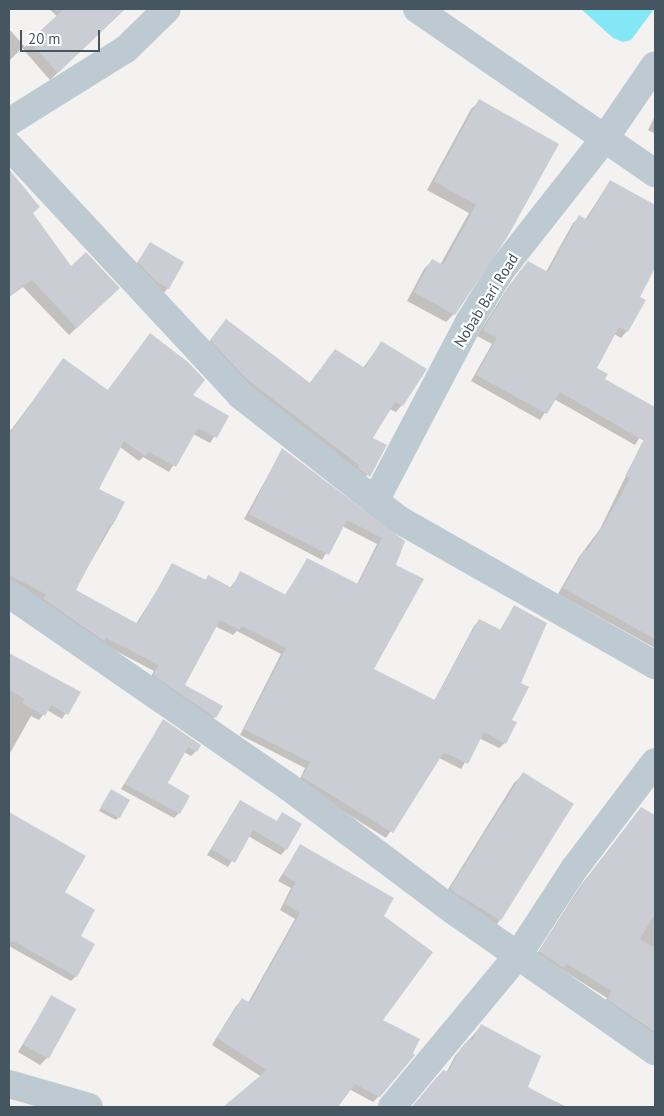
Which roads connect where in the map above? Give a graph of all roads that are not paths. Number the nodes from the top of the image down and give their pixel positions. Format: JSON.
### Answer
{"nodes":[{"id":1,"x":167,"y":9,"type":"edge"},
{"id":2,"x":417,"y":9,"type":"edge"},
{"id":3,"x":655,"y":65,"type":"edge"},
{"id":4,"x":9,"y":122,"type":"edge"},
{"id":5,"x":605,"y":138,"type":"junction"},
{"id":6,"x":9,"y":146,"type":"edge"},
{"id":7,"x":655,"y":173,"type":"edge"},
{"id":8,"x":375,"y":501,"type":"junction"},
{"id":9,"x":9,"y":594,"type":"edge"},
{"id":10,"x":655,"y":665,"type":"edge"},
{"id":11,"x":655,"y":762,"type":"edge"},
{"id":12,"x":518,"y":955,"type":"junction"},
{"id":13,"x":655,"y":1051,"type":"edge"},
{"id":14,"x":9,"y":1084,"type":"edge"},
{"id":15,"x":89,"y":1107,"type":"edge"},
{"id":16,"x":392,"y":1107,"type":"edge"}],
"edges":[{"from":1,"to":4,"type":"street"},
{"from":2,"to":5,"type":"street"},
{"from":3,"to":5,"type":"street","name":"Nobab Bari Road"},
{"from":5,"to":7,"type":"street"},
{"from":5,"to":8,"type":"street","name":"Nobab Bari Road"},
{"from":6,"to":8,"type":"street"},
{"from":8,"to":10,"type":"street"},
{"from":9,"to":12,"type":"street"},
{"from":11,"to":12,"type":"street"},
{"from":12,"to":13,"type":"street"},
{"from":12,"to":16,"type":"street"},
{"from":14,"to":15,"type":"street"}]}
